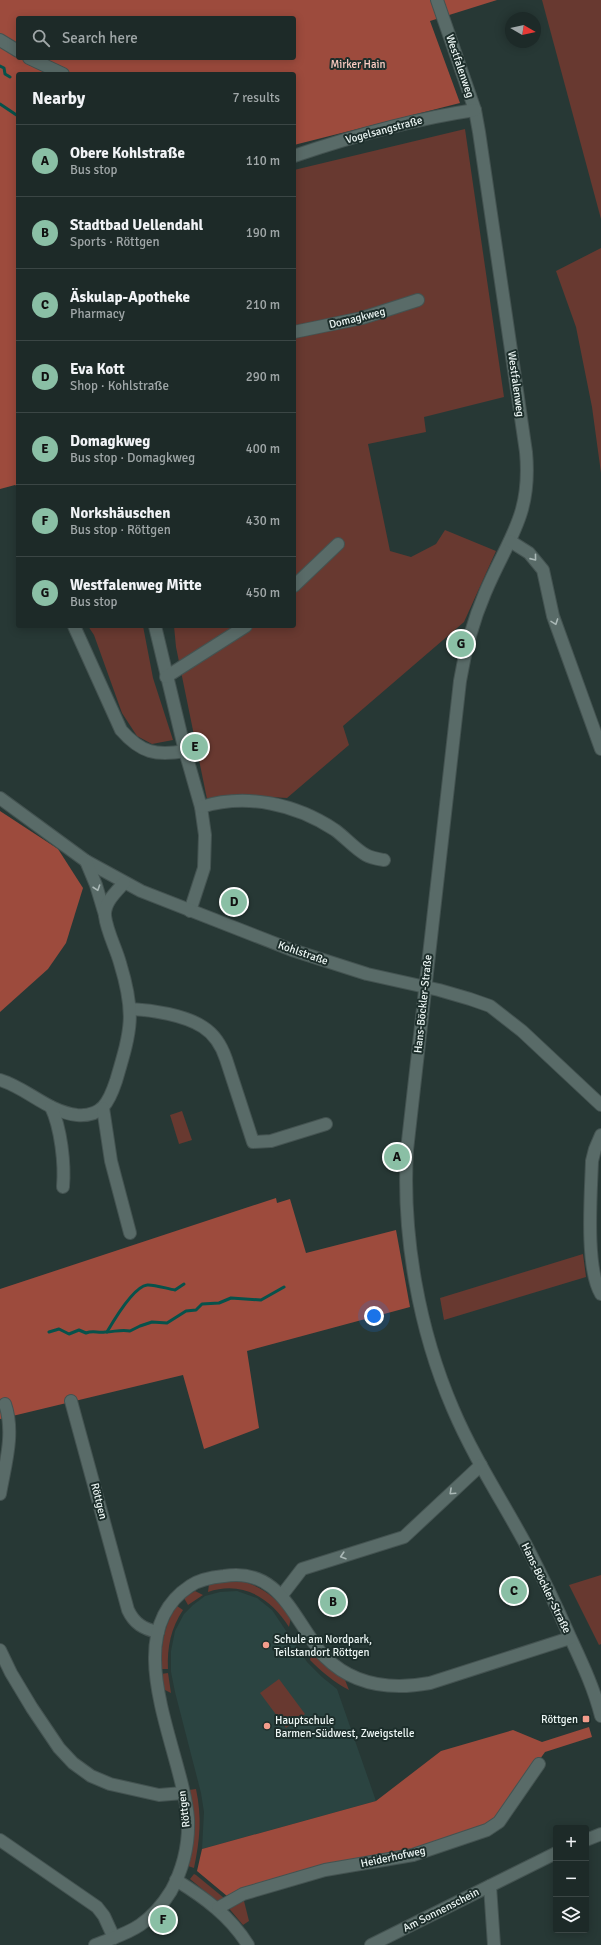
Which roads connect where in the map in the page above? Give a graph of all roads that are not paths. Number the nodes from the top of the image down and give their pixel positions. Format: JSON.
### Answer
{"nodes":[{"id":1,"x":437,"y":0,"type":"edge"},
{"id":2,"x":0,"y":40,"type":"edge"},
{"id":3,"x":16,"y":50,"type":"edge"},
{"id":4,"x":33,"y":60,"type":"edge"},
{"id":5,"x":59,"y":72,"type":"edge"},
{"id":6,"x":475,"y":110,"type":"junction"},
{"id":7,"x":296,"y":155,"type":"edge"},
{"id":8,"x":418,"y":300,"type":"dead end"},
{"id":9,"x":296,"y":332,"type":"edge"},
{"id":10,"x":510,"y":541,"type":"junction"},
{"id":11,"x":338,"y":544,"type":"dead end"},
{"id":12,"x":296,"y":584,"type":"edge"},
{"id":13,"x":75,"y":628,"type":"edge"},
{"id":14,"x":155,"y":628,"type":"edge"},
{"id":15,"x":243,"y":628,"type":"edge"},
{"id":16,"x":166,"y":677,"type":"junction"},
{"id":17,"x":601,"y":749,"type":"edge"},
{"id":18,"x":185,"y":751,"type":"junction"},
{"id":19,"x":0,"y":798,"type":"edge"},
{"id":20,"x":202,"y":807,"type":"junction"},
{"id":21,"x":384,"y":860,"type":"dead end"},
{"id":22,"x":86,"y":861,"type":"junction"},
{"id":23,"x":124,"y":883,"type":"junction"},
{"id":24,"x":190,"y":911,"type":"junction"},
{"id":25,"x":105,"y":916,"type":"junction"},
{"id":26,"x":424,"y":987,"type":"junction"},
{"id":27,"x":131,"y":1009,"type":"junction"},
{"id":28,"x":0,"y":1080,"type":"edge"},
{"id":29,"x":601,"y":1105,"type":"edge"},
{"id":30,"x":51,"y":1107,"type":"junction"},
{"id":31,"x":103,"y":1108,"type":"junction"},
{"id":32,"x":326,"y":1124,"type":"dead end"},
{"id":33,"x":601,"y":1134,"type":"edge"},
{"id":34,"x":64,"y":1187,"type":"dead end"},
{"id":35,"x":130,"y":1233,"type":"dead end"},
{"id":36,"x":601,"y":1294,"type":"edge"},
{"id":37,"x":71,"y":1401,"type":"dead end"},
{"id":38,"x":5,"y":1404,"type":"dead end"},
{"id":39,"x":481,"y":1465,"type":"junction"},
{"id":40,"x":0,"y":1494,"type":"edge"},
{"id":41,"x":282,"y":1595,"type":"junction"},
{"id":42,"x":158,"y":1632,"type":"junction"},
{"id":43,"x":570,"y":1638,"type":"junction"},
{"id":44,"x":0,"y":1650,"type":"edge"},
{"id":45,"x":601,"y":1716,"type":"edge"},
{"id":46,"x":539,"y":1764,"type":"dead end"},
{"id":47,"x":183,"y":1793,"type":"junction"},
{"id":48,"x":601,"y":1834,"type":"edge"},
{"id":49,"x":589,"y":1839,"type":"edge"},
{"id":50,"x":0,"y":1840,"type":"edge"},
{"id":51,"x":553,"y":1854,"type":"edge"},
{"id":52,"x":176,"y":1880,"type":"junction"},
{"id":53,"x":490,"y":1886,"type":"junction"},
{"id":54,"x":218,"y":1908,"type":"junction"},
{"id":55,"x":114,"y":1938,"type":"junction"},
{"id":56,"x":95,"y":1945,"type":"edge"},
{"id":57,"x":248,"y":1945,"type":"edge"},
{"id":58,"x":371,"y":1945,"type":"edge"},
{"id":59,"x":494,"y":1945,"type":"edge"}],
"edges":[{"from":1,"to":6,"type":"street","name":"Westfalenweg"},
{"from":2,"to":3,"type":"street"},
{"from":4,"to":5,"type":"street"},
{"from":6,"to":7,"type":"street","name":"Vogelsangstraße"},
{"from":6,"to":10,"type":"street","name":"Westfalenweg"},
{"from":8,"to":9,"type":"street","name":"Domagkweg"},
{"from":10,"to":17,"type":"street","one_way":true},
{"from":10,"to":26,"type":"street","name":"Hans-Böckler-Straße"},
{"from":11,"to":12,"type":"street"},
{"from":13,"to":18,"type":"street"},
{"from":14,"to":16,"type":"street"},
{"from":15,"to":16,"type":"street"},
{"from":16,"to":18,"type":"street"},
{"from":18,"to":20,"type":"street"},
{"from":19,"to":22,"type":"street","name":"Kohlstraße"},
{"from":20,"to":21,"type":"street"},
{"from":20,"to":24,"type":"street"},
{"from":22,"to":23,"type":"street","name":"Kohlstraße"},
{"from":22,"to":25,"type":"street","one_way":true},
{"from":23,"to":24,"type":"street","name":"Kohlstraße"},
{"from":23,"to":25,"type":"street"},
{"from":24,"to":26,"type":"street","name":"Kohlstraße"},
{"from":25,"to":27,"type":"street"},
{"from":26,"to":29,"type":"street","name":"Kohlstraße"},
{"from":26,"to":39,"type":"street","name":"Hans-Böckler-Straße"},
{"from":27,"to":31,"type":"street"},
{"from":27,"to":32,"type":"street"},
{"from":28,"to":30,"type":"street"},
{"from":30,"to":31,"type":"street"},
{"from":30,"to":34,"type":"street"},
{"from":31,"to":35,"type":"street"},
{"from":33,"to":36,"type":"street"},
{"from":37,"to":42,"type":"street","name":"Röttgen"},
{"from":38,"to":40,"type":"street"},
{"from":39,"to":41,"type":"street","one_way":true},
{"from":39,"to":43,"type":"street","name":"Hans-Böckler-Straße"},
{"from":41,"to":42,"type":"street","name":"Röttgen"},
{"from":41,"to":43,"type":"street","name":"Röttgen"},
{"from":42,"to":47,"type":"street","name":"Röttgen"},
{"from":43,"to":45,"type":"street","name":"Hans-Böckler-Straße"},
{"from":44,"to":47,"type":"street"},
{"from":46,"to":54,"type":"street","name":"Heiderhofweg"},
{"from":47,"to":52,"type":"street","name":"Röttgen"},
{"from":48,"to":49,"type":"street"},
{"from":50,"to":55,"type":"street"},
{"from":51,"to":53,"type":"street","name":"Am Sonnenschein"},
{"from":52,"to":54,"type":"street"},
{"from":52,"to":55,"type":"street","name":"Röttgen"},
{"from":53,"to":58,"type":"street","name":"Am Sonnenschein"},
{"from":53,"to":59,"type":"street","name":"Am Sonnenschein"},
{"from":54,"to":57,"type":"street"},
{"from":55,"to":56,"type":"street","name":"Röttgen"}]}
